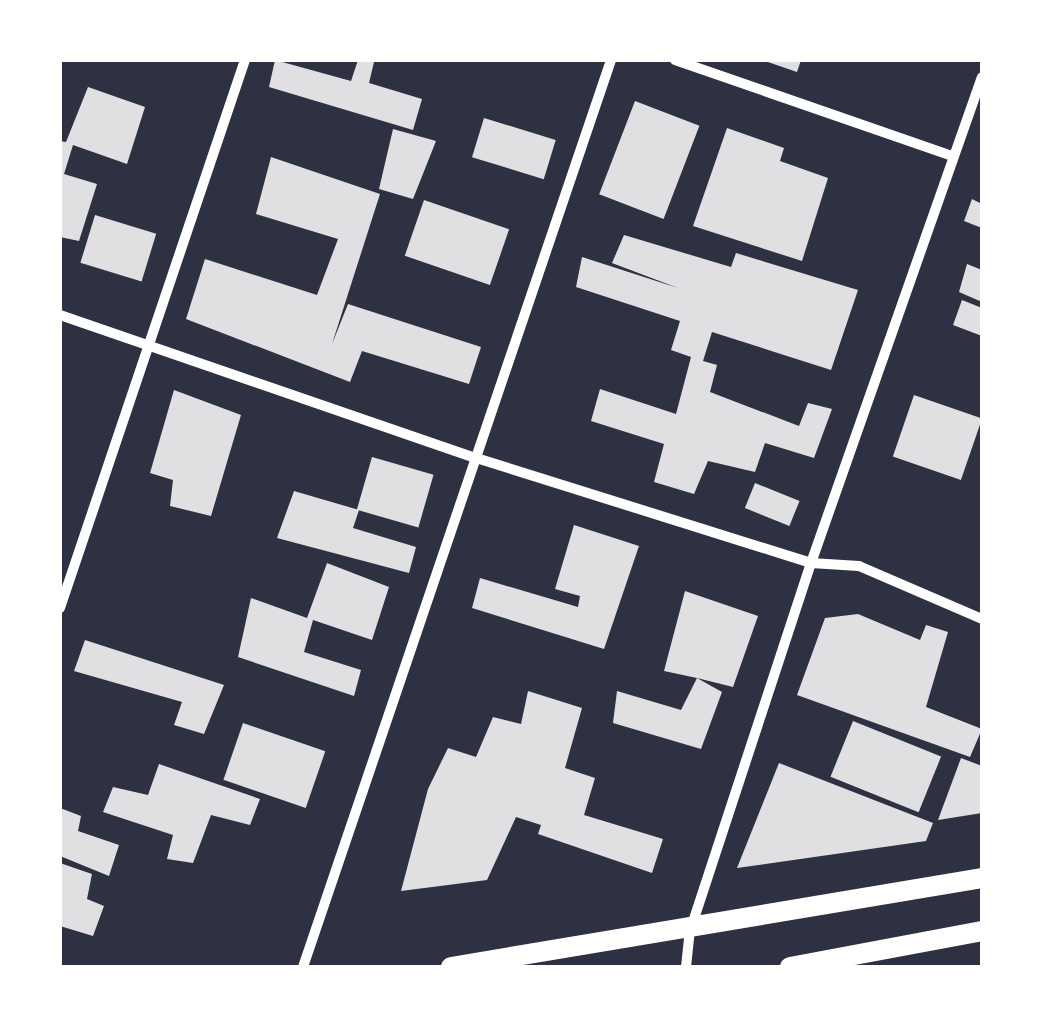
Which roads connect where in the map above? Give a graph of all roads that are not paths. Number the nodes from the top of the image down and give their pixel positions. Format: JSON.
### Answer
{"nodes":[{"id":1,"x":245,"y":60,"type":"edge"},
{"id":2,"x":610,"y":60,"type":"edge"},
{"id":3,"x":676,"y":60,"type":"edge"},
{"id":4,"x":982,"y":77,"type":"edge"},
{"id":5,"x":952,"y":156,"type":"junction"},
{"id":6,"x":60,"y":315,"type":"edge"},
{"id":7,"x":150,"y":344,"type":"junction"},
{"id":8,"x":472,"y":457,"type":"junction"},
{"id":9,"x":811,"y":563,"type":"junction"},
{"id":10,"x":60,"y":608,"type":"edge"},
{"id":11,"x":982,"y":619,"type":"edge"},
{"id":12,"x":982,"y":878,"type":"edge"},
{"id":13,"x":690,"y":931,"type":"junction"},
{"id":14,"x":982,"y":931,"type":"edge"},
{"id":15,"x":303,"y":967,"type":"edge"},
{"id":16,"x":451,"y":967,"type":"edge"},
{"id":17,"x":686,"y":967,"type":"edge"},
{"id":18,"x":790,"y":967,"type":"edge"}],
"edges":[{"from":1,"to":7,"type":"street"},
{"from":2,"to":8,"type":"street"},
{"from":3,"to":5,"type":"street"},
{"from":4,"to":5,"type":"street"},
{"from":5,"to":9,"type":"street"},
{"from":6,"to":7,"type":"street"},
{"from":7,"to":8,"type":"street"},
{"from":7,"to":10,"type":"street"},
{"from":8,"to":9,"type":"street"},
{"from":8,"to":15,"type":"street"},
{"from":9,"to":11,"type":"street"},
{"from":9,"to":13,"type":"street"},
{"from":12,"to":13,"type":"main road"},
{"from":13,"to":16,"type":"main road"},
{"from":13,"to":17,"type":"street"},
{"from":14,"to":18,"type":"main road"}]}
